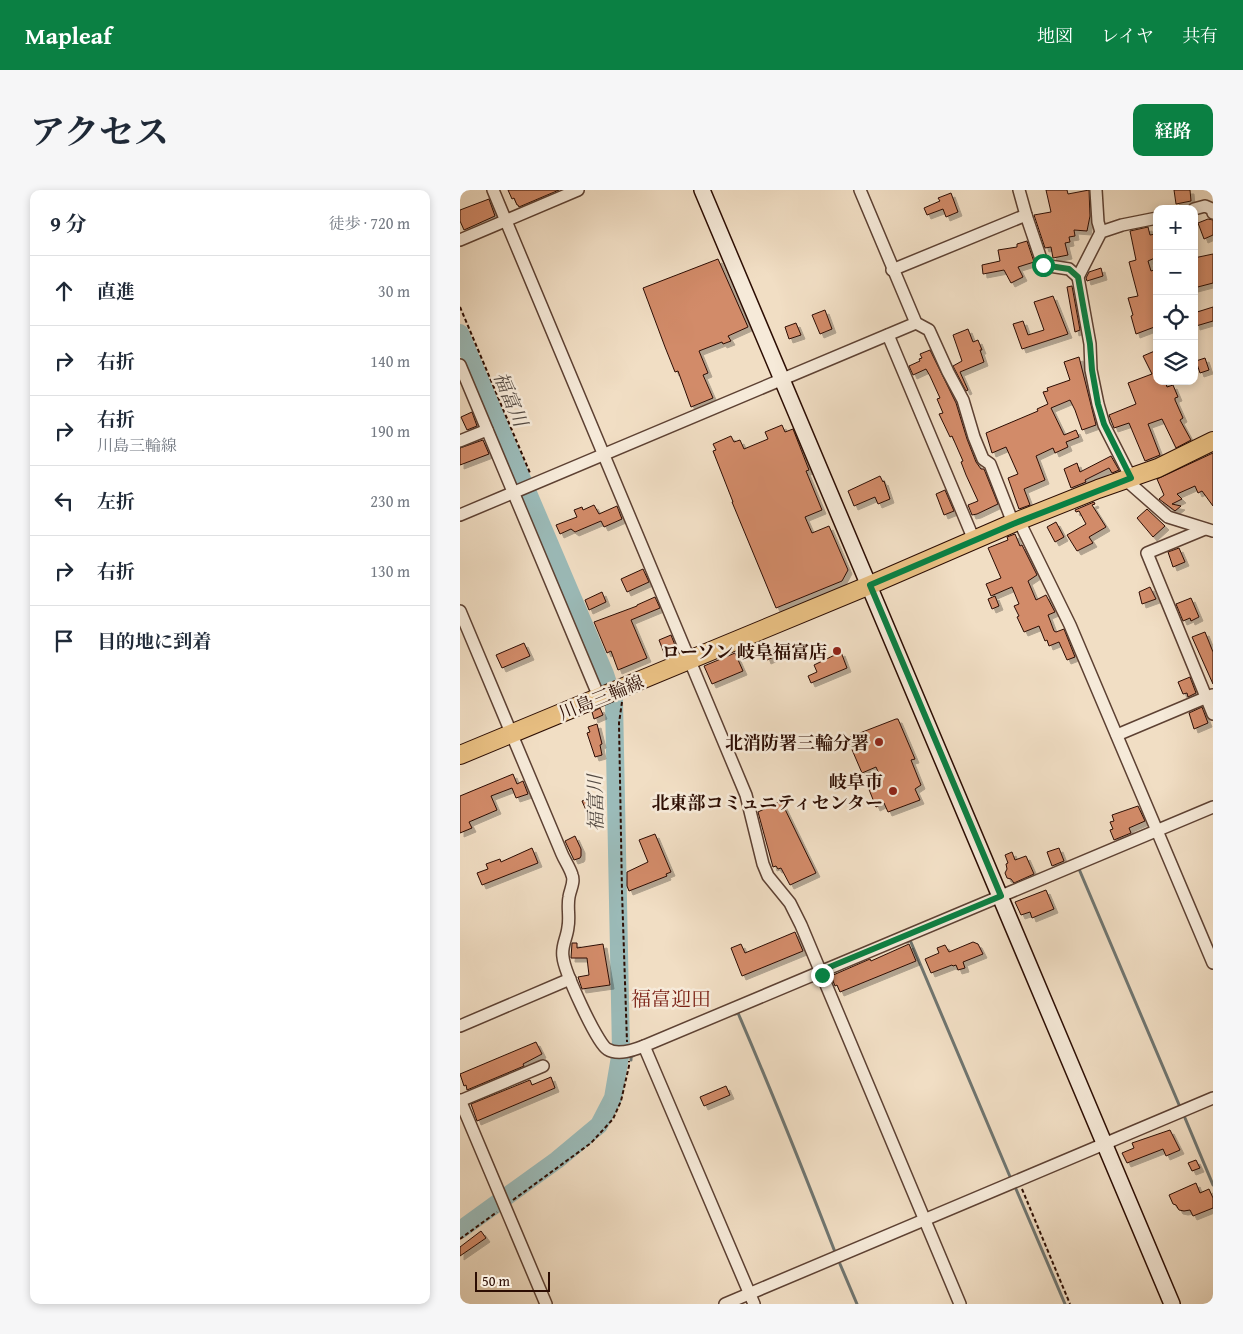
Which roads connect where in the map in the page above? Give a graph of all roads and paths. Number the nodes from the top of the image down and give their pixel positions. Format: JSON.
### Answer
{"nodes":[{"id":1,"x":493,"y":190,"type":"edge"},
{"id":2,"x":578,"y":190,"type":"edge"},
{"id":3,"x":702,"y":190,"type":"edge"},
{"id":4,"x":860,"y":190,"type":"edge"},
{"id":5,"x":1019,"y":190,"type":"edge"},
{"id":6,"x":1096,"y":190,"type":"edge"},
{"id":7,"x":1198,"y":208,"type":"edge"},
{"id":8,"x":1213,"y":213,"type":"edge"},
{"id":9,"x":1026,"y":215,"type":"junction"},
{"id":10,"x":1153,"y":219,"type":"edge"},
{"id":11,"x":505,"y":221,"type":"junction"},
{"id":12,"x":1101,"y":232,"type":"junction"},
{"id":13,"x":460,"y":240,"type":"edge"},
{"id":14,"x":892,"y":270,"type":"junction"},
{"id":15,"x":1078,"y":277,"type":"junction"},
{"id":16,"x":460,"y":308,"type":"edge"},
{"id":17,"x":916,"y":323,"type":"junction"},
{"id":18,"x":888,"y":335,"type":"junction"},
{"id":19,"x":460,"y":365,"type":"edge"},
{"id":20,"x":783,"y":379,"type":"junction"},
{"id":21,"x":487,"y":430,"type":"junction"},
{"id":22,"x":460,"y":441,"type":"edge"},
{"id":23,"x":1213,"y":441,"type":"edge"},
{"id":24,"x":603,"y":456,"type":"junction"},
{"id":25,"x":1128,"y":479,"type":"junction"},
{"id":26,"x":533,"y":484,"type":"junction"},
{"id":27,"x":515,"y":492,"type":"junction"},
{"id":28,"x":460,"y":515,"type":"edge"},
{"id":29,"x":1016,"y":522,"type":"junction"},
{"id":30,"x":1209,"y":530,"type":"edge"},
{"id":31,"x":974,"y":540,"type":"junction"},
{"id":32,"x":870,"y":585,"type":"junction"},
{"id":33,"x":460,"y":611,"type":"edge"},
{"id":34,"x":690,"y":660,"type":"junction"},
{"id":35,"x":611,"y":692,"type":"junction"},
{"id":36,"x":1210,"y":696,"type":"edge"},
{"id":37,"x":1213,"y":714,"type":"edge"},
{"id":38,"x":512,"y":734,"type":"junction"},
{"id":39,"x":1117,"y":735,"type":"junction"},
{"id":40,"x":460,"y":755,"type":"edge"},
{"id":41,"x":1213,"y":807,"type":"edge"},
{"id":42,"x":1156,"y":830,"type":"junction"},
{"id":43,"x":1001,"y":896,"type":"junction"},
{"id":44,"x":1213,"y":963,"type":"edge"},
{"id":45,"x":822,"y":975,"type":"junction"},
{"id":46,"x":570,"y":979,"type":"junction"},
{"id":47,"x":460,"y":1026,"type":"edge"},
{"id":48,"x":645,"y":1049,"type":"junction"},
{"id":49,"x":625,"y":1052,"type":"junction"},
{"id":50,"x":543,"y":1066,"type":"dead end"},
{"id":51,"x":1213,"y":1098,"type":"edge"},
{"id":52,"x":460,"y":1101,"type":"edge"},
{"id":53,"x":1104,"y":1143,"type":"junction"},
{"id":54,"x":1018,"y":1180,"type":"junction"},
{"id":55,"x":502,"y":1201,"type":"junction"},
{"id":56,"x":924,"y":1219,"type":"junction"},
{"id":57,"x":460,"y":1239,"type":"edge"},
{"id":58,"x":752,"y":1299,"type":"edge"},
{"id":59,"x":546,"y":1304,"type":"edge"},
{"id":60,"x":725,"y":1304,"type":"edge"},
{"id":61,"x":960,"y":1304,"type":"edge"},
{"id":62,"x":1070,"y":1304,"type":"edge"},
{"id":63,"x":1172,"y":1304,"type":"edge"}],
"edges":[{"from":1,"to":11,"type":"street"},
{"from":2,"to":11,"type":"street"},
{"from":3,"to":20,"type":"street"},
{"from":4,"to":14,"type":"street"},
{"from":5,"to":9,"type":"street"},
{"from":6,"to":12,"type":"street"},
{"from":7,"to":8,"type":"street"},
{"from":9,"to":14,"type":"street"},
{"from":9,"to":15,"type":"street"},
{"from":10,"to":12,"type":"street"},
{"from":11,"to":13,"type":"street"},
{"from":11,"to":24,"type":"street"},
{"from":12,"to":15,"type":"street"},
{"from":14,"to":17,"type":"street"},
{"from":15,"to":25,"type":"street"},
{"from":16,"to":26,"type":"path"},
{"from":17,"to":18,"type":"street"},
{"from":17,"to":29,"type":"street"},
{"from":18,"to":20,"type":"street"},
{"from":18,"to":31,"type":"street"},
{"from":19,"to":21,"type":"street"},
{"from":20,"to":24,"type":"street"},
{"from":20,"to":32,"type":"street"},
{"from":21,"to":22,"type":"street"},
{"from":21,"to":27,"type":"street"},
{"from":23,"to":25,"type":"main road","name":"川島三輪線"},
{"from":24,"to":26,"type":"street"},
{"from":24,"to":34,"type":"street"},
{"from":25,"to":29,"type":"main road","name":"川島三輪線"},
{"from":25,"to":30,"type":"street"},
{"from":26,"to":27,"type":"street"},
{"from":27,"to":28,"type":"street"},
{"from":27,"to":35,"type":"street"},
{"from":29,"to":31,"type":"main road","name":"川島三輪線"},
{"from":29,"to":39,"type":"street"},
{"from":30,"to":36,"type":"street"},
{"from":31,"to":32,"type":"main road","name":"川島三輪線"},
{"from":32,"to":34,"type":"main road","name":"川島三輪線"},
{"from":32,"to":43,"type":"street"},
{"from":33,"to":38,"type":"street"},
{"from":34,"to":35,"type":"main road","name":"川島三輪線"},
{"from":34,"to":45,"type":"street"},
{"from":35,"to":38,"type":"main road","name":"川島三輪線"},
{"from":35,"to":49,"type":"path"},
{"from":36,"to":37,"type":"street"},
{"from":36,"to":39,"type":"street"},
{"from":38,"to":40,"type":"main road","name":"川島三輪線"},
{"from":38,"to":46,"type":"street"},
{"from":39,"to":42,"type":"street"},
{"from":41,"to":42,"type":"street"},
{"from":42,"to":43,"type":"street"},
{"from":42,"to":44,"type":"street"},
{"from":43,"to":45,"type":"street"},
{"from":43,"to":53,"type":"street"},
{"from":45,"to":48,"type":"street"},
{"from":45,"to":56,"type":"street"},
{"from":46,"to":47,"type":"street"},
{"from":46,"to":49,"type":"street"},
{"from":48,"to":49,"type":"street"},
{"from":48,"to":58,"type":"street"},
{"from":49,"to":55,"type":"path"},
{"from":50,"to":52,"type":"street"},
{"from":51,"to":53,"type":"street"},
{"from":52,"to":55,"type":"street"},
{"from":53,"to":54,"type":"street"},
{"from":53,"to":63,"type":"street"},
{"from":54,"to":56,"type":"street"},
{"from":54,"to":62,"type":"path"},
{"from":55,"to":57,"type":"path"},
{"from":55,"to":59,"type":"street"},
{"from":56,"to":58,"type":"street"},
{"from":56,"to":61,"type":"street"},
{"from":58,"to":60,"type":"street"}]}
